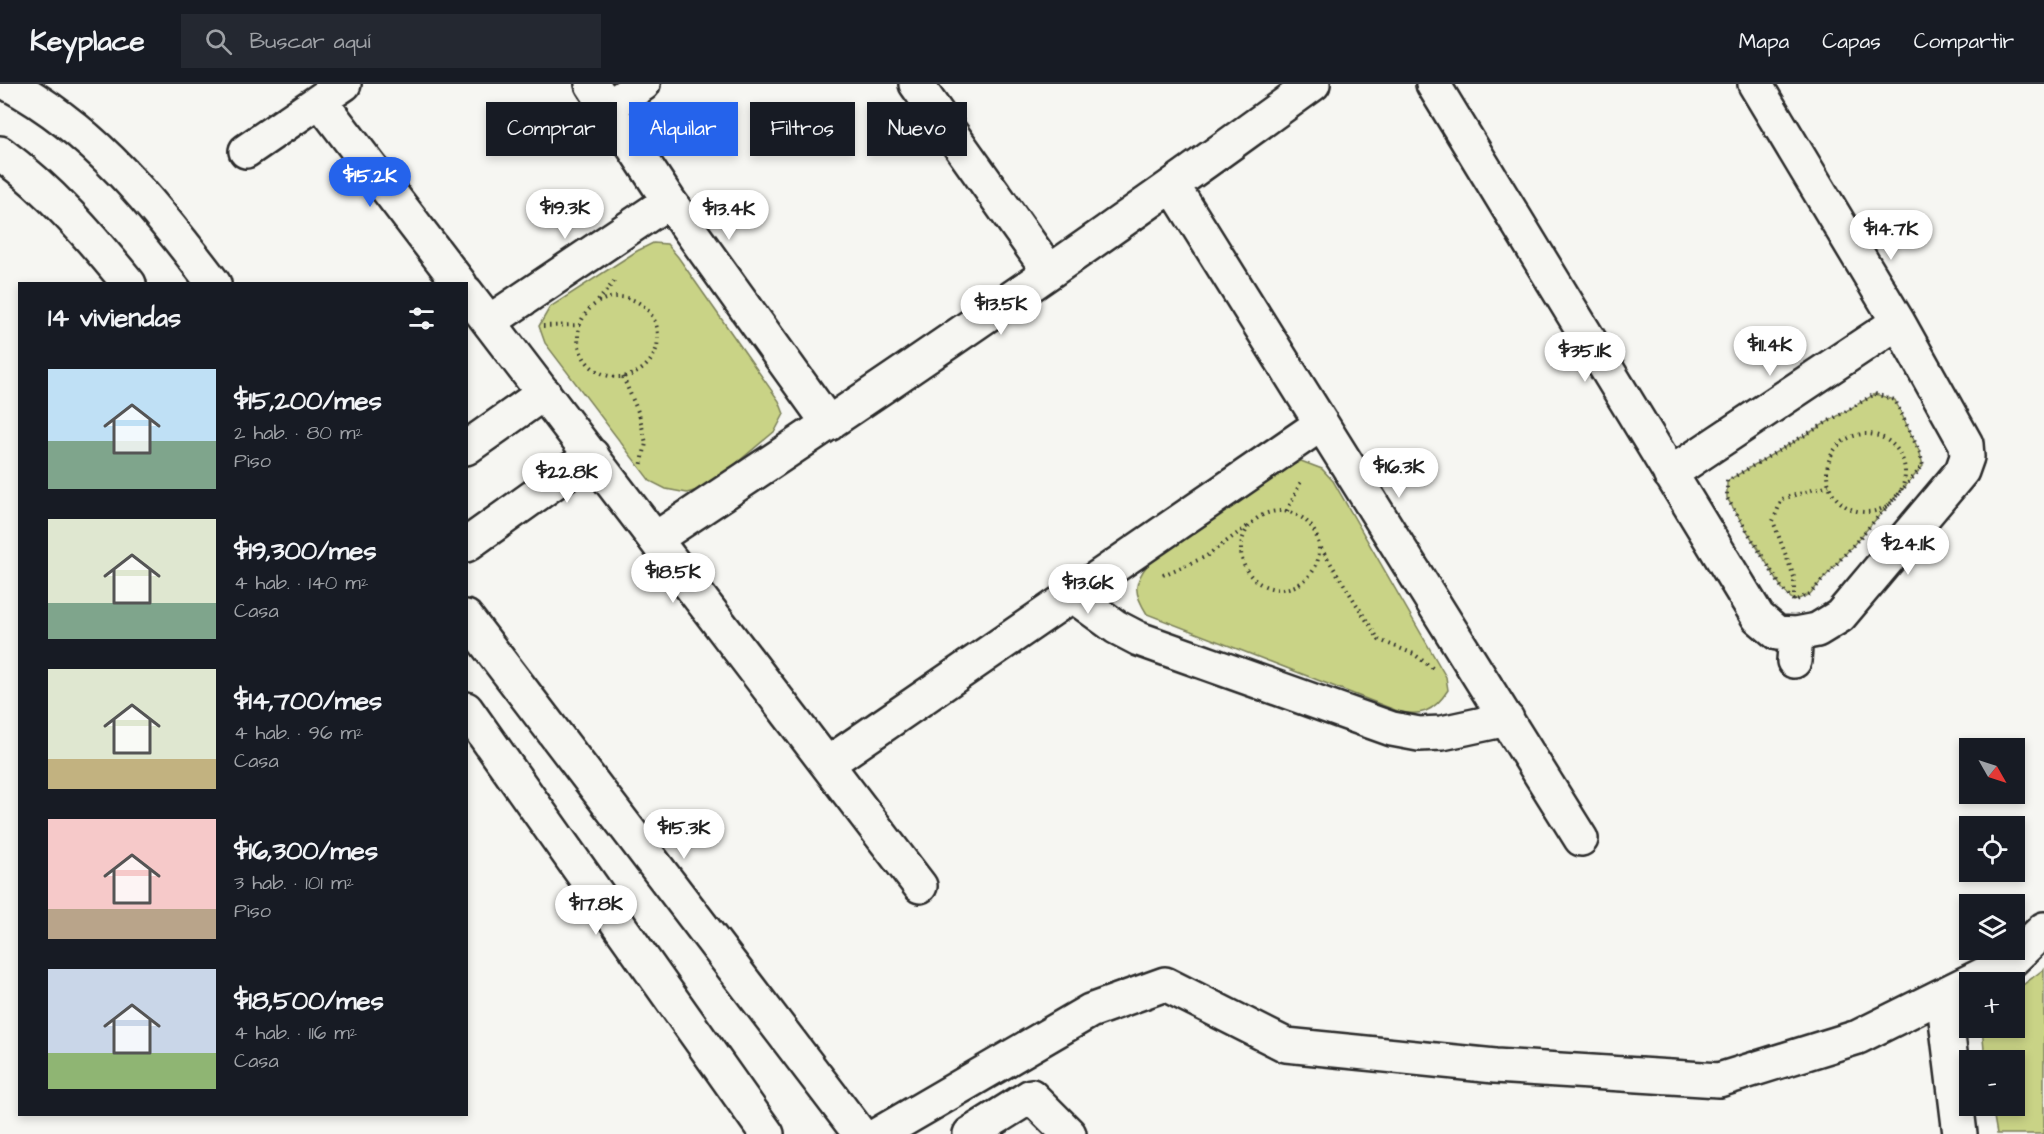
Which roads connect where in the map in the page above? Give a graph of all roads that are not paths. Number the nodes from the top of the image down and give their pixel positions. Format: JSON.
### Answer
{"nodes":[{"id":1,"x":9,"y":84,"type":"edge"},
{"id":2,"x":643,"y":84,"type":"edge"},
{"id":3,"x":916,"y":84,"type":"edge"},
{"id":4,"x":1313,"y":84,"type":"edge"},
{"id":5,"x":1433,"y":84,"type":"edge"},
{"id":6,"x":1755,"y":84,"type":"edge"},
{"id":7,"x":332,"y":92,"type":"edge"},
{"id":8,"x":600,"y":96,"type":"edge"},
{"id":9,"x":246,"y":151,"type":"dead end"},
{"id":10,"x":0,"y":153,"type":"edge"},
{"id":11,"x":1173,"y":186,"type":"junction"},
{"id":12,"x":669,"y":201,"type":"junction"},
{"id":13,"x":1049,"y":272,"type":"junction"},
{"id":14,"x":127,"y":282,"type":"edge"},
{"id":15,"x":212,"y":282,"type":"edge"},
{"id":16,"x":459,"y":282,"type":"edge"},
{"id":17,"x":468,"y":295,"type":"edge"},
{"id":18,"x":489,"y":322,"type":"junction"},
{"id":19,"x":1898,"y":322,"type":"junction"},
{"id":20,"x":544,"y":393,"type":"junction"},
{"id":21,"x":829,"y":424,"type":"junction"},
{"id":22,"x":1321,"y":424,"type":"junction"},
{"id":23,"x":468,"y":447,"type":"edge"},
{"id":24,"x":592,"y":455,"type":"junction"},
{"id":25,"x":1670,"y":474,"type":"junction"},
{"id":26,"x":655,"y":539,"type":"junction"},
{"id":27,"x":468,"y":543,"type":"edge"},
{"id":28,"x":1072,"y":595,"type":"junction"},
{"id":29,"x":468,"y":620,"type":"edge"},
{"id":30,"x":468,"y":712,"type":"edge"},
{"id":31,"x":1507,"y":719,"type":"junction"},
{"id":32,"x":827,"y":764,"type":"junction"},
{"id":33,"x":1581,"y":839,"type":"dead end"},
{"id":34,"x":920,"y":885,"type":"dead end"},
{"id":35,"x":2044,"y":929,"type":"edge"},
{"id":36,"x":1942,"y":995,"type":"junction"},
{"id":37,"x":767,"y":1134,"type":"edge"},
{"id":38,"x":860,"y":1134,"type":"edge"},
{"id":39,"x":879,"y":1134,"type":"edge"},
{"id":40,"x":970,"y":1134,"type":"edge"},
{"id":41,"x":1069,"y":1134,"type":"edge"},
{"id":42,"x":1960,"y":1134,"type":"edge"}],
"edges":[{"from":1,"to":15,"type":"street"},
{"from":2,"to":8,"type":"street"},
{"from":3,"to":13,"type":"street"},
{"from":4,"to":11,"type":"street"},
{"from":5,"to":25,"type":"street"},
{"from":6,"to":19,"type":"street"},
{"from":7,"to":9,"type":"street"},
{"from":7,"to":16,"type":"street"},
{"from":8,"to":12,"type":"street"},
{"from":10,"to":14,"type":"street"},
{"from":11,"to":13,"type":"street"},
{"from":11,"to":22,"type":"street"},
{"from":12,"to":18,"type":"street"},
{"from":12,"to":21,"type":"street"},
{"from":13,"to":21,"type":"street"},
{"from":17,"to":18,"type":"street"},
{"from":18,"to":20,"type":"street"},
{"from":19,"to":25,"type":"street"},
{"from":19,"to":25,"type":"street"},
{"from":20,"to":23,"type":"street"},
{"from":20,"to":24,"type":"street"},
{"from":21,"to":26,"type":"street"},
{"from":22,"to":28,"type":"street"},
{"from":22,"to":31,"type":"street"},
{"from":24,"to":26,"type":"street"},
{"from":24,"to":27,"type":"street"},
{"from":26,"to":32,"type":"street"},
{"from":28,"to":31,"type":"street"},
{"from":28,"to":32,"type":"street"},
{"from":29,"to":38,"type":"street"},
{"from":30,"to":37,"type":"street"},
{"from":31,"to":33,"type":"street"},
{"from":32,"to":34,"type":"street"},
{"from":35,"to":36,"type":"street"},
{"from":36,"to":39,"type":"street"},
{"from":36,"to":42,"type":"street"},
{"from":40,"to":41,"type":"street"}]}
